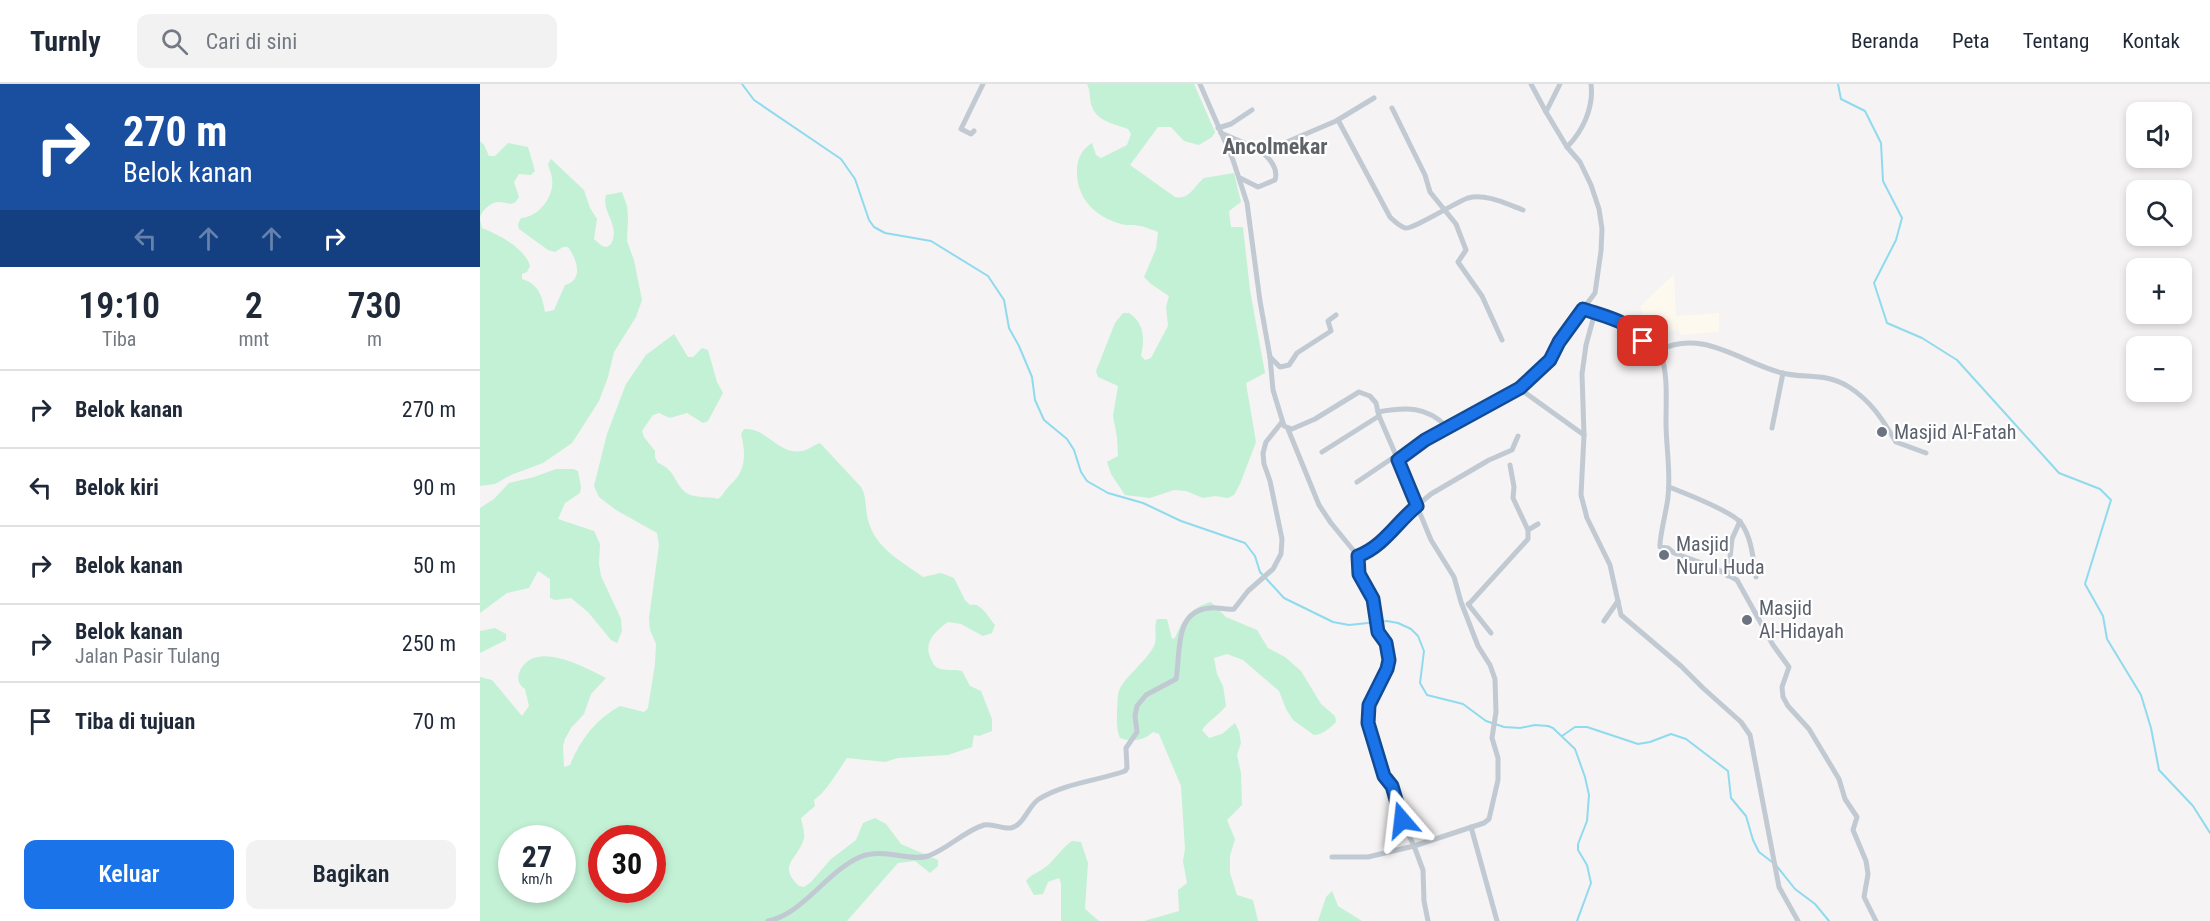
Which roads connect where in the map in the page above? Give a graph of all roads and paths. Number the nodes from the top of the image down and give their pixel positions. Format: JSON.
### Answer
{"nodes":[{"id":1,"x":983,"y":84,"type":"edge"},
{"id":2,"x":1200,"y":84,"type":"edge"},
{"id":3,"x":1531,"y":84,"type":"edge"},
{"id":4,"x":1560,"y":84,"type":"edge"},
{"id":5,"x":1591,"y":84,"type":"edge"},
{"id":6,"x":1374,"y":98,"type":"dead end"},
{"id":7,"x":1392,"y":108,"type":"dead end"},
{"id":8,"x":1252,"y":110,"type":"dead end"},
{"id":9,"x":1546,"y":112,"type":"junction"},
{"id":10,"x":1338,"y":120,"type":"junction"},
{"id":11,"x":1219,"y":130,"type":"junction"},
{"id":12,"x":974,"y":131,"type":"dead end"},
{"id":13,"x":1254,"y":147,"type":"junction"},
{"id":14,"x":1567,"y":147,"type":"junction"},
{"id":15,"x":1240,"y":178,"type":"junction"},
{"id":16,"x":1443,"y":209,"type":"junction"},
{"id":17,"x":1522,"y":210,"type":"dead end"},
{"id":18,"x":1583,"y":309,"type":"junction"},
{"id":19,"x":1596,"y":312,"type":"junction"},
{"id":20,"x":1336,"y":315,"type":"dead end"},
{"id":21,"x":1502,"y":340,"type":"dead end"},
{"id":22,"x":1660,"y":350,"type":"junction"},
{"id":23,"x":1270,"y":357,"type":"junction"},
{"id":24,"x":1783,"y":373,"type":"junction"},
{"id":25,"x":1520,"y":388,"type":"junction"},
{"id":26,"x":1379,"y":414,"type":"junction"},
{"id":27,"x":1282,"y":422,"type":"junction"},
{"id":28,"x":1448,"y":427,"type":"junction"},
{"id":29,"x":1772,"y":428,"type":"dead end"},
{"id":30,"x":1288,"y":429,"type":"junction"},
{"id":31,"x":1584,"y":435,"type":"junction"},
{"id":32,"x":1518,"y":436,"type":"dead end"},
{"id":33,"x":1322,"y":453,"type":"dead end"},
{"id":34,"x":1926,"y":453,"type":"dead end"},
{"id":35,"x":1398,"y":458,"type":"junction"},
{"id":36,"x":1510,"y":465,"type":"dead end"},
{"id":37,"x":1356,"y":482,"type":"dead end"},
{"id":38,"x":1669,"y":487,"type":"junction"},
{"id":39,"x":1417,"y":506,"type":"junction"},
{"id":40,"x":1740,"y":521,"type":"junction"},
{"id":41,"x":1538,"y":524,"type":"dead end"},
{"id":42,"x":1528,"y":531,"type":"junction"},
{"id":43,"x":1358,"y":556,"type":"junction"},
{"id":44,"x":1728,"y":576,"type":"junction"},
{"id":45,"x":1756,"y":577,"type":"dead end"},
{"id":46,"x":1618,"y":601,"type":"junction"},
{"id":47,"x":1461,"y":602,"type":"junction"},
{"id":48,"x":1469,"y":604,"type":"junction"},
{"id":49,"x":1604,"y":621,"type":"dead end"},
{"id":50,"x":1491,"y":633,"type":"dead end"},
{"id":51,"x":1471,"y":827,"type":"junction"},
{"id":52,"x":1414,"y":846,"type":"junction"},
{"id":53,"x":1332,"y":857,"type":"dead end"},
{"id":54,"x":768,"y":921,"type":"edge"},
{"id":55,"x":1428,"y":921,"type":"edge"},
{"id":56,"x":1497,"y":921,"type":"edge"},
{"id":57,"x":1798,"y":921,"type":"edge"},
{"id":58,"x":1876,"y":921,"type":"edge"}],
"edges":[{"from":1,"to":12,"type":"street"},
{"from":2,"to":11,"type":"street"},
{"from":3,"to":9,"type":"street"},
{"from":4,"to":9,"type":"street"},
{"from":5,"to":14,"type":"street"},
{"from":6,"to":10,"type":"street"},
{"from":7,"to":16,"type":"street"},
{"from":8,"to":11,"type":"street"},
{"from":9,"to":14,"type":"street"},
{"from":10,"to":13,"type":"street"},
{"from":10,"to":16,"type":"street"},
{"from":11,"to":13,"type":"street"},
{"from":11,"to":15,"type":"street"},
{"from":13,"to":15,"type":"street"},
{"from":14,"to":18,"type":"street"},
{"from":15,"to":23,"type":"street"},
{"from":16,"to":17,"type":"street"},
{"from":16,"to":21,"type":"street"},
{"from":18,"to":19,"type":"street"},
{"from":18,"to":25,"type":"street"},
{"from":19,"to":22,"type":"street"},
{"from":19,"to":31,"type":"street"},
{"from":20,"to":23,"type":"street"},
{"from":22,"to":24,"type":"street"},
{"from":22,"to":38,"type":"street"},
{"from":23,"to":27,"type":"street"},
{"from":24,"to":29,"type":"street"},
{"from":24,"to":34,"type":"street"},
{"from":25,"to":28,"type":"street"},
{"from":25,"to":31,"type":"street"},
{"from":26,"to":28,"type":"street"},
{"from":26,"to":30,"type":"street"},
{"from":26,"to":33,"type":"street"},
{"from":26,"to":35,"type":"street"},
{"from":27,"to":30,"type":"street"},
{"from":27,"to":54,"type":"street"},
{"from":28,"to":35,"type":"street"},
{"from":30,"to":43,"type":"street"},
{"from":31,"to":46,"type":"street"},
{"from":32,"to":39,"type":"street"},
{"from":35,"to":37,"type":"street"},
{"from":35,"to":39,"type":"street"},
{"from":36,"to":42,"type":"street"},
{"from":38,"to":40,"type":"street"},
{"from":38,"to":44,"type":"street"},
{"from":39,"to":43,"type":"street"},
{"from":39,"to":47,"type":"street"},
{"from":40,"to":44,"type":"street"},
{"from":40,"to":45,"type":"street"},
{"from":41,"to":42,"type":"street"},
{"from":42,"to":48,"type":"street"},
{"from":43,"to":52,"type":"street"},
{"from":44,"to":58,"type":"street"},
{"from":46,"to":49,"type":"street"},
{"from":46,"to":57,"type":"street"},
{"from":47,"to":48,"type":"street"},
{"from":47,"to":51,"type":"street"},
{"from":48,"to":50,"type":"street"},
{"from":51,"to":52,"type":"street"},
{"from":51,"to":56,"type":"street"},
{"from":52,"to":53,"type":"street"},
{"from":52,"to":55,"type":"street"}]}
